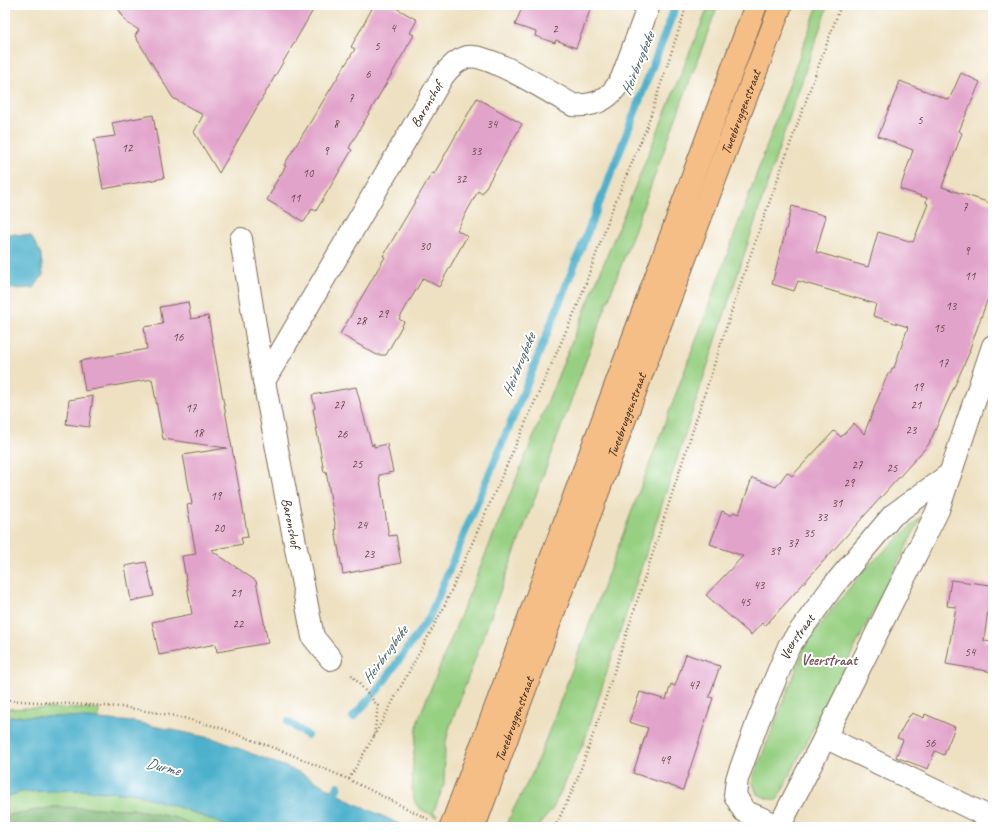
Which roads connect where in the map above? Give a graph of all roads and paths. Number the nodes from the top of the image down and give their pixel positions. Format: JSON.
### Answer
{"nodes":[{"id":1,"x":649,"y":5,"type":"edge"},
{"id":2,"x":687,"y":5,"type":"edge"},
{"id":3,"x":756,"y":5,"type":"edge"},
{"id":4,"x":781,"y":5,"type":"edge"},
{"id":5,"x":841,"y":5,"type":"edge"},
{"id":6,"x":241,"y":238,"type":"dead end"},
{"id":7,"x":993,"y":346,"type":"edge"},
{"id":8,"x":264,"y":381,"type":"junction"},
{"id":9,"x":950,"y":474,"type":"junction"},
{"id":10,"x":331,"y":659,"type":"dead end"},
{"id":11,"x":358,"y":681,"type":"dead end"},
{"id":12,"x":5,"y":700,"type":"edge"},
{"id":13,"x":374,"y":736,"type":"junction"},
{"id":14,"x":825,"y":737,"type":"junction"},
{"id":15,"x":348,"y":779,"type":"junction"},
{"id":16,"x":993,"y":819,"type":"edge"},
{"id":17,"x":430,"y":820,"type":"dead end"},
{"id":18,"x":459,"y":825,"type":"edge"},
{"id":19,"x":555,"y":827,"type":"edge"},
{"id":20,"x":779,"y":827,"type":"edge"}],
"edges":[{"from":1,"to":8,"type":"street","name":"Baronshof"},
{"from":2,"to":13,"type":"path"},
{"from":3,"to":18,"type":"main road","name":"Tweebruggenstraat"},
{"from":4,"to":18,"type":"main road","name":"Tweebruggenstraat"},
{"from":5,"to":19,"type":"path"},
{"from":6,"to":8,"type":"street","name":"Baronshof"},
{"from":7,"to":9,"type":"street","name":"Veerstraat"},
{"from":8,"to":10,"type":"street","name":"Baronshof"},
{"from":9,"to":14,"type":"street","name":"Veerstraat"},
{"from":9,"to":20,"type":"street","name":"Veerstraat"},
{"from":11,"to":13,"type":"path"},
{"from":12,"to":15,"type":"path"},
{"from":13,"to":15,"type":"path"},
{"from":14,"to":16,"type":"street"},
{"from":14,"to":20,"type":"street","name":"Veerstraat"},
{"from":15,"to":17,"type":"path"}]}
